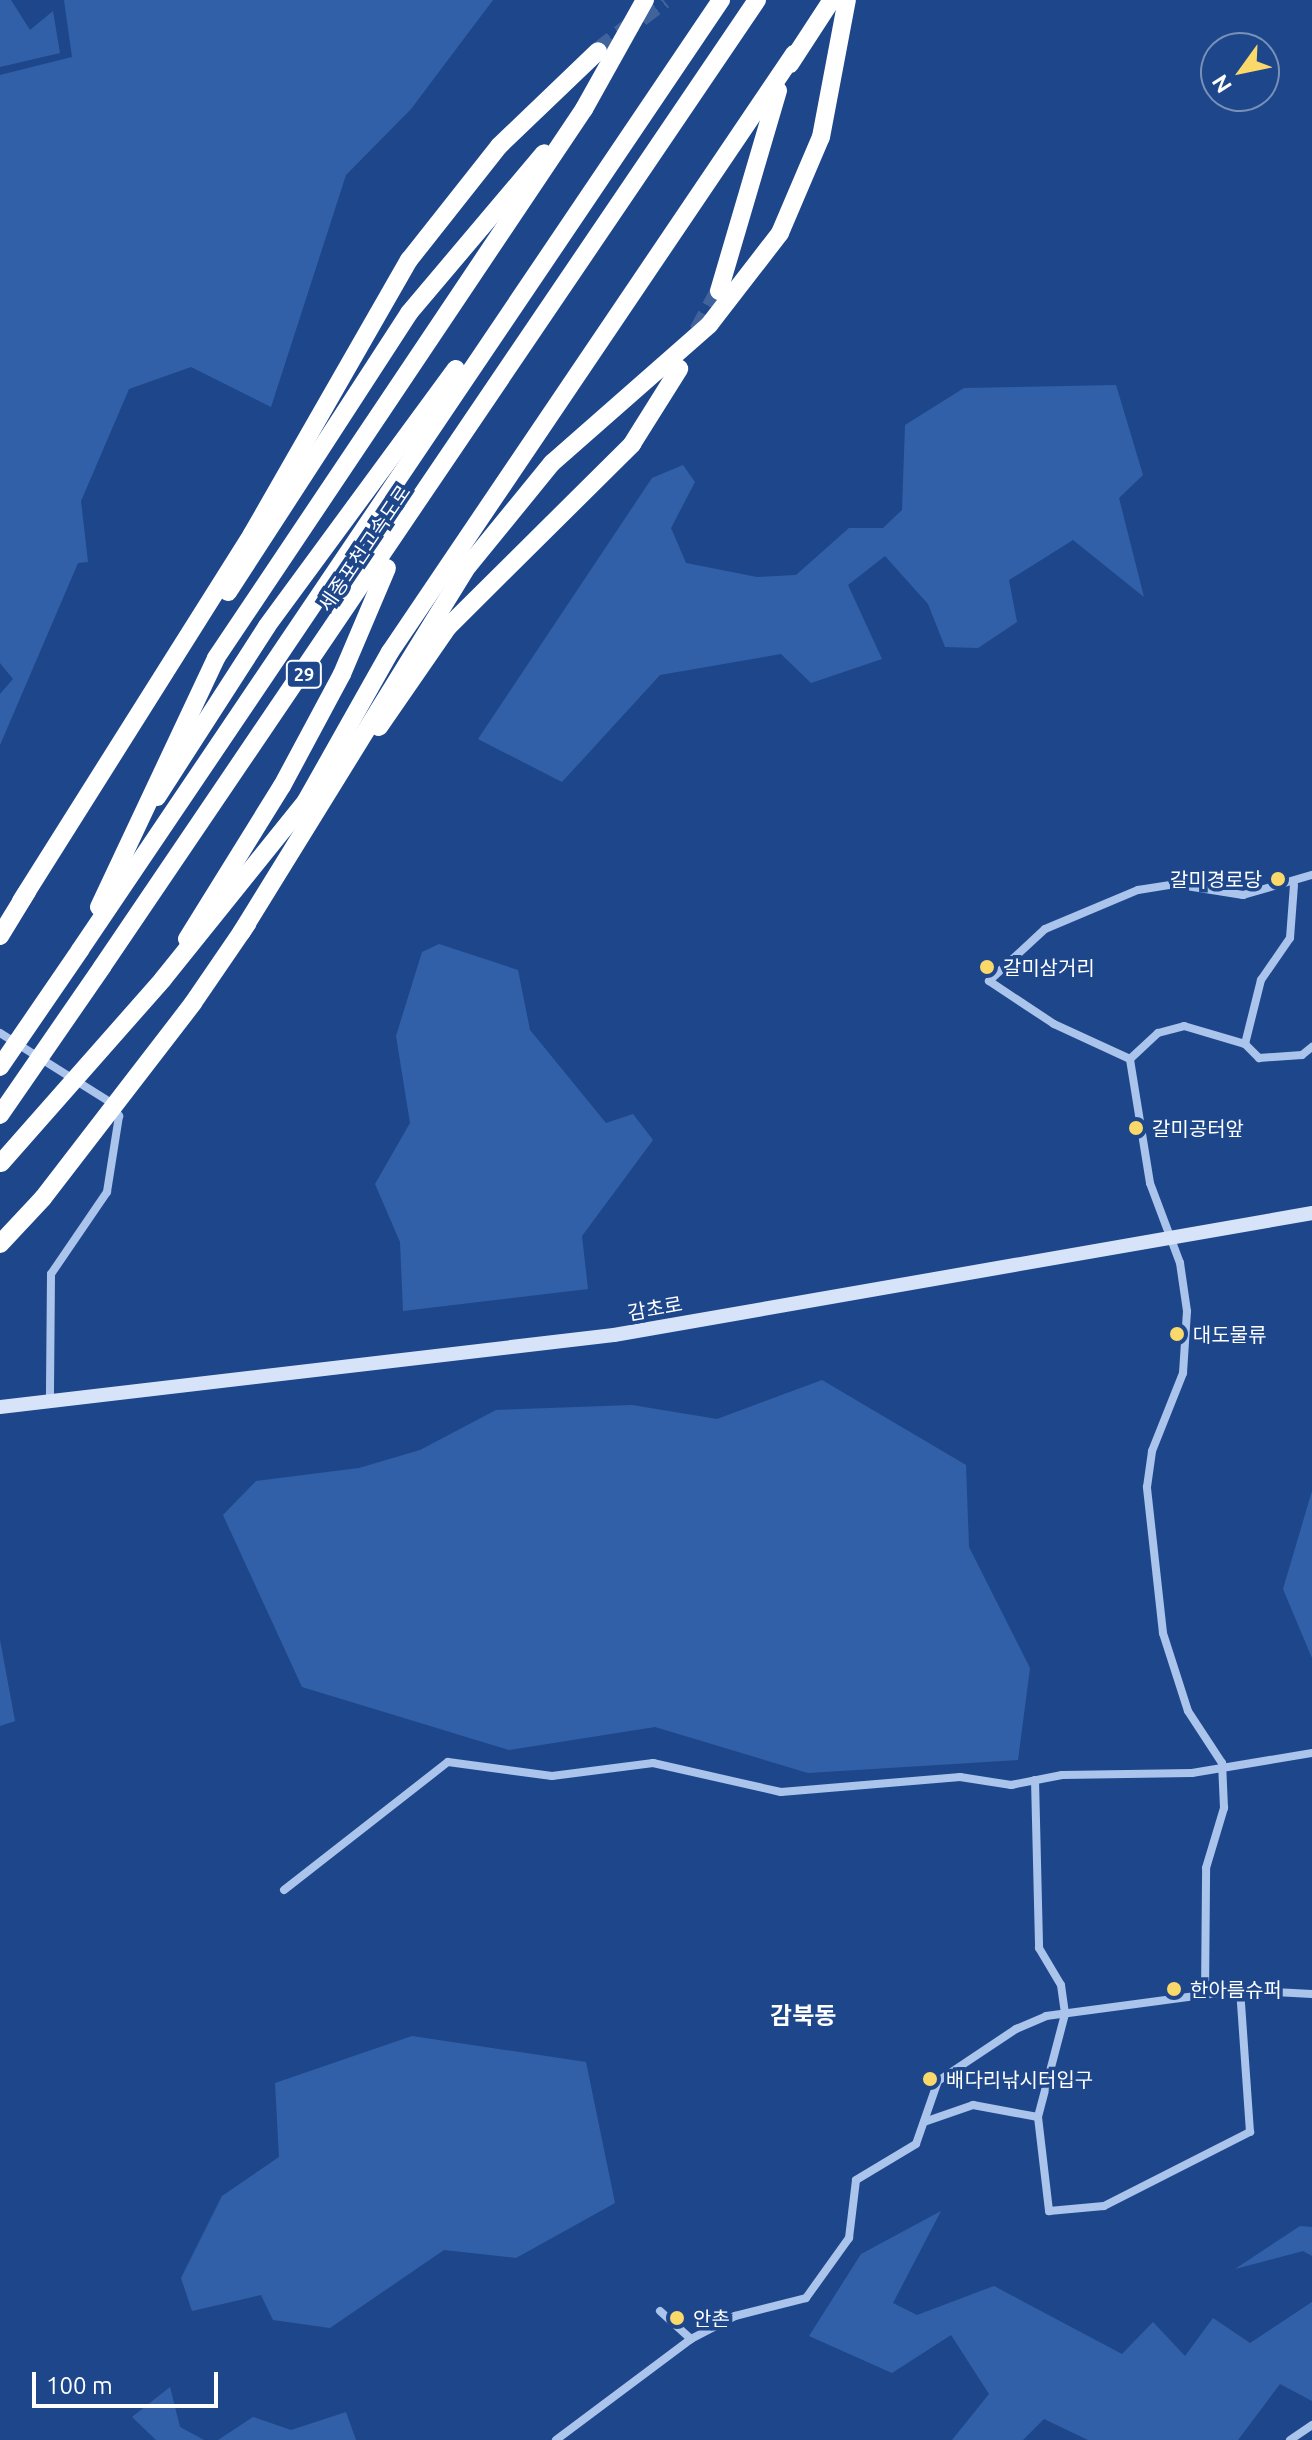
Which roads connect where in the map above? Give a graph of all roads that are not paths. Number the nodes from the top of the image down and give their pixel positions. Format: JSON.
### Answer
{"nodes":[{"id":1,"x":645,"y":0,"type":"edge"},
{"id":2,"x":721,"y":0,"type":"edge"},
{"id":3,"x":757,"y":0,"type":"edge"},
{"id":4,"x":839,"y":1,"type":"edge"},
{"id":5,"x":598,"y":51,"type":"tunnel mouth"},
{"id":6,"x":794,"y":54,"type":"junction"},
{"id":7,"x":584,"y":109,"type":"junction"},
{"id":8,"x":554,"y":244,"type":"junction"},
{"id":9,"x":719,"y":291,"type":"tunnel mouth"},
{"id":10,"x":679,"y":369,"type":"dead end"},
{"id":11,"x":403,"y":529,"type":"junction"},
{"id":12,"x":125,"y":847,"type":"junction"},
{"id":13,"x":1312,"y":875,"type":"edge"},
{"id":14,"x":1294,"y":885,"type":"junction"},
{"id":15,"x":21,"y":901,"type":"junction"},
{"id":16,"x":241,"y":933,"type":"junction"},
{"id":17,"x":0,"y":936,"type":"edge"},
{"id":18,"x":80,"y":950,"type":"junction"},
{"id":19,"x":163,"y":979,"type":"junction"},
{"id":20,"x":0,"y":1033,"type":"edge"},
{"id":21,"x":1245,"y":1044,"type":"junction"},
{"id":22,"x":1312,"y":1047,"type":"edge"},
{"id":23,"x":1130,"y":1059,"type":"junction"},
{"id":24,"x":0,"y":1067,"type":"edge"},
{"id":25,"x":0,"y":1115,"type":"edge"},
{"id":26,"x":0,"y":1164,"type":"edge"},
{"id":27,"x":1312,"y":1213,"type":"edge"},
{"id":28,"x":1170,"y":1239,"type":"junction"},
{"id":29,"x":0,"y":1244,"type":"edge"},
{"id":30,"x":50,"y":1401,"type":"junction"},
{"id":31,"x":0,"y":1407,"type":"edge"},
{"id":32,"x":1312,"y":1753,"type":"edge"},
{"id":33,"x":1222,"y":1763,"type":"junction"},
{"id":34,"x":1035,"y":1780,"type":"junction"},
{"id":35,"x":284,"y":1890,"type":"dead end"},
{"id":36,"x":1240,"y":1990,"type":"junction"},
{"id":37,"x":1312,"y":1994,"type":"edge"},
{"id":38,"x":1205,"y":1995,"type":"junction"},
{"id":39,"x":1065,"y":2014,"type":"junction"},
{"id":40,"x":1038,"y":2117,"type":"junction"},
{"id":41,"x":924,"y":2122,"type":"junction"},
{"id":42,"x":660,"y":2311,"type":"dead end"},
{"id":43,"x":691,"y":2339,"type":"junction"},
{"id":44,"x":1312,"y":2425,"type":"edge"},
{"id":45,"x":556,"y":2440,"type":"edge"},
{"id":46,"x":1290,"y":2440,"type":"edge"}],
"edges":[{"from":1,"to":7,"type":"highway"},
{"from":2,"to":8,"type":"highway","name":"세종포천고속도로","number":"29"},
{"from":3,"to":11,"type":"highway","name":"세종포천고속도로","number":"29"},
{"from":4,"to":6,"type":"highway"},
{"from":4,"to":16,"type":"highway"},
{"from":5,"to":15,"type":"highway"},
{"from":6,"to":9,"type":"highway"},
{"from":6,"to":19,"type":"highway"},
{"from":7,"to":12,"type":"highway"},
{"from":7,"to":15,"type":"highway"},
{"from":8,"to":12,"type":"highway"},
{"from":8,"to":18,"type":"highway","name":"세종포천고속도로","number":"29"},
{"from":10,"to":16,"type":"highway"},
{"from":11,"to":19,"type":"highway"},
{"from":11,"to":25,"type":"highway","name":"세종포천고속도로","number":"29","bridge":true},
{"from":12,"to":18,"type":"highway"},
{"from":13,"to":14,"type":"street"},
{"from":14,"to":21,"type":"street"},
{"from":14,"to":23,"type":"street"},
{"from":15,"to":17,"type":"highway"},
{"from":16,"to":29,"type":"highway","bridge":true},
{"from":18,"to":24,"type":"highway","name":"세종포천고속도로","number":"29","bridge":true},
{"from":19,"to":26,"type":"highway","bridge":true},
{"from":20,"to":30,"type":"street"},
{"from":21,"to":22,"type":"street"},
{"from":21,"to":23,"type":"street"},
{"from":23,"to":28,"type":"street"},
{"from":27,"to":28,"type":"main road","name":"감초로"},
{"from":28,"to":30,"type":"main road","name":"감초로"},
{"from":28,"to":33,"type":"street"},
{"from":30,"to":31,"type":"main road","name":"감초로"},
{"from":32,"to":33,"type":"street"},
{"from":33,"to":34,"type":"street"},
{"from":33,"to":38,"type":"street"},
{"from":34,"to":35,"type":"street"},
{"from":34,"to":39,"type":"street"},
{"from":36,"to":37,"type":"street"},
{"from":36,"to":38,"type":"street"},
{"from":36,"to":40,"type":"street"},
{"from":38,"to":39,"type":"street"},
{"from":39,"to":40,"type":"street"},
{"from":39,"to":41,"type":"street"},
{"from":40,"to":41,"type":"street"},
{"from":41,"to":43,"type":"street"},
{"from":42,"to":43,"type":"street"},
{"from":43,"to":45,"type":"street"},
{"from":44,"to":46,"type":"street"}]}
